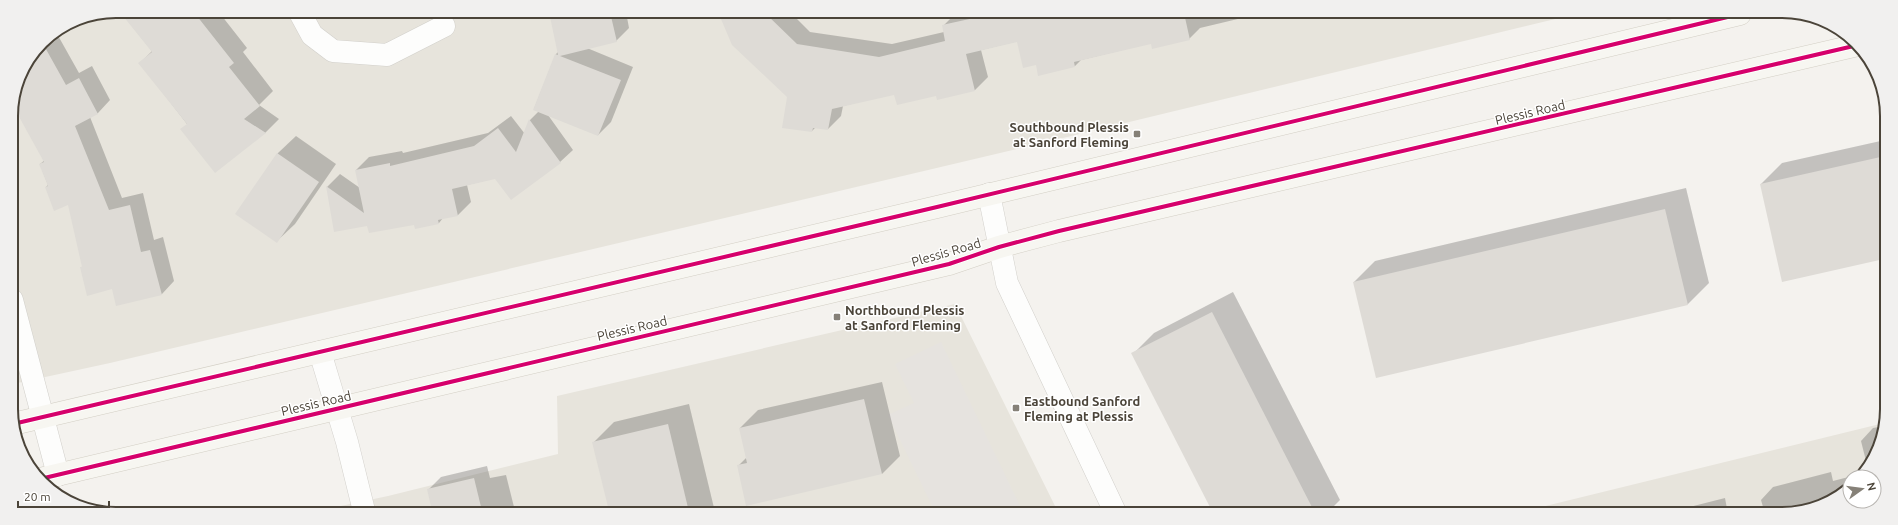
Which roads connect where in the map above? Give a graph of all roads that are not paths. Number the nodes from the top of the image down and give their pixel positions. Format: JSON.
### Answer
{"nodes":[{"id":1,"x":303,"y":18,"type":"edge"},
{"id":2,"x":1723,"y":18,"type":"edge"},
{"id":3,"x":444,"y":26,"type":"dead end"},
{"id":4,"x":1852,"y":47,"type":"edge"},
{"id":5,"x":989,"y":194,"type":"junction"},
{"id":6,"x":999,"y":248,"type":"junction"},
{"id":7,"x":18,"y":322,"type":"edge"},
{"id":8,"x":320,"y":352,"type":"junction"},
{"id":9,"x":337,"y":409,"type":"junction"},
{"id":10,"x":44,"y":417,"type":"junction"},
{"id":11,"x":19,"y":423,"type":"edge"},
{"id":12,"x":49,"y":477,"type":"edge"},
{"id":13,"x":363,"y":507,"type":"edge"},
{"id":14,"x":1113,"y":507,"type":"edge"}],
"edges":[{"from":1,"to":3,"type":"street"},
{"from":2,"to":5,"type":"main road"},
{"from":4,"to":6,"type":"main road","name":"Plessis Road"},
{"from":5,"to":6,"type":"street"},
{"from":5,"to":8,"type":"main road"},
{"from":6,"to":9,"type":"main road","name":"Plessis Road"},
{"from":6,"to":14,"type":"street"},
{"from":7,"to":10,"type":"street"},
{"from":8,"to":9,"type":"street"},
{"from":8,"to":10,"type":"main road"},
{"from":9,"to":12,"type":"main road","name":"Plessis Road"},
{"from":9,"to":13,"type":"street"},
{"from":10,"to":11,"type":"main road"},
{"from":10,"to":12,"type":"street"}]}
